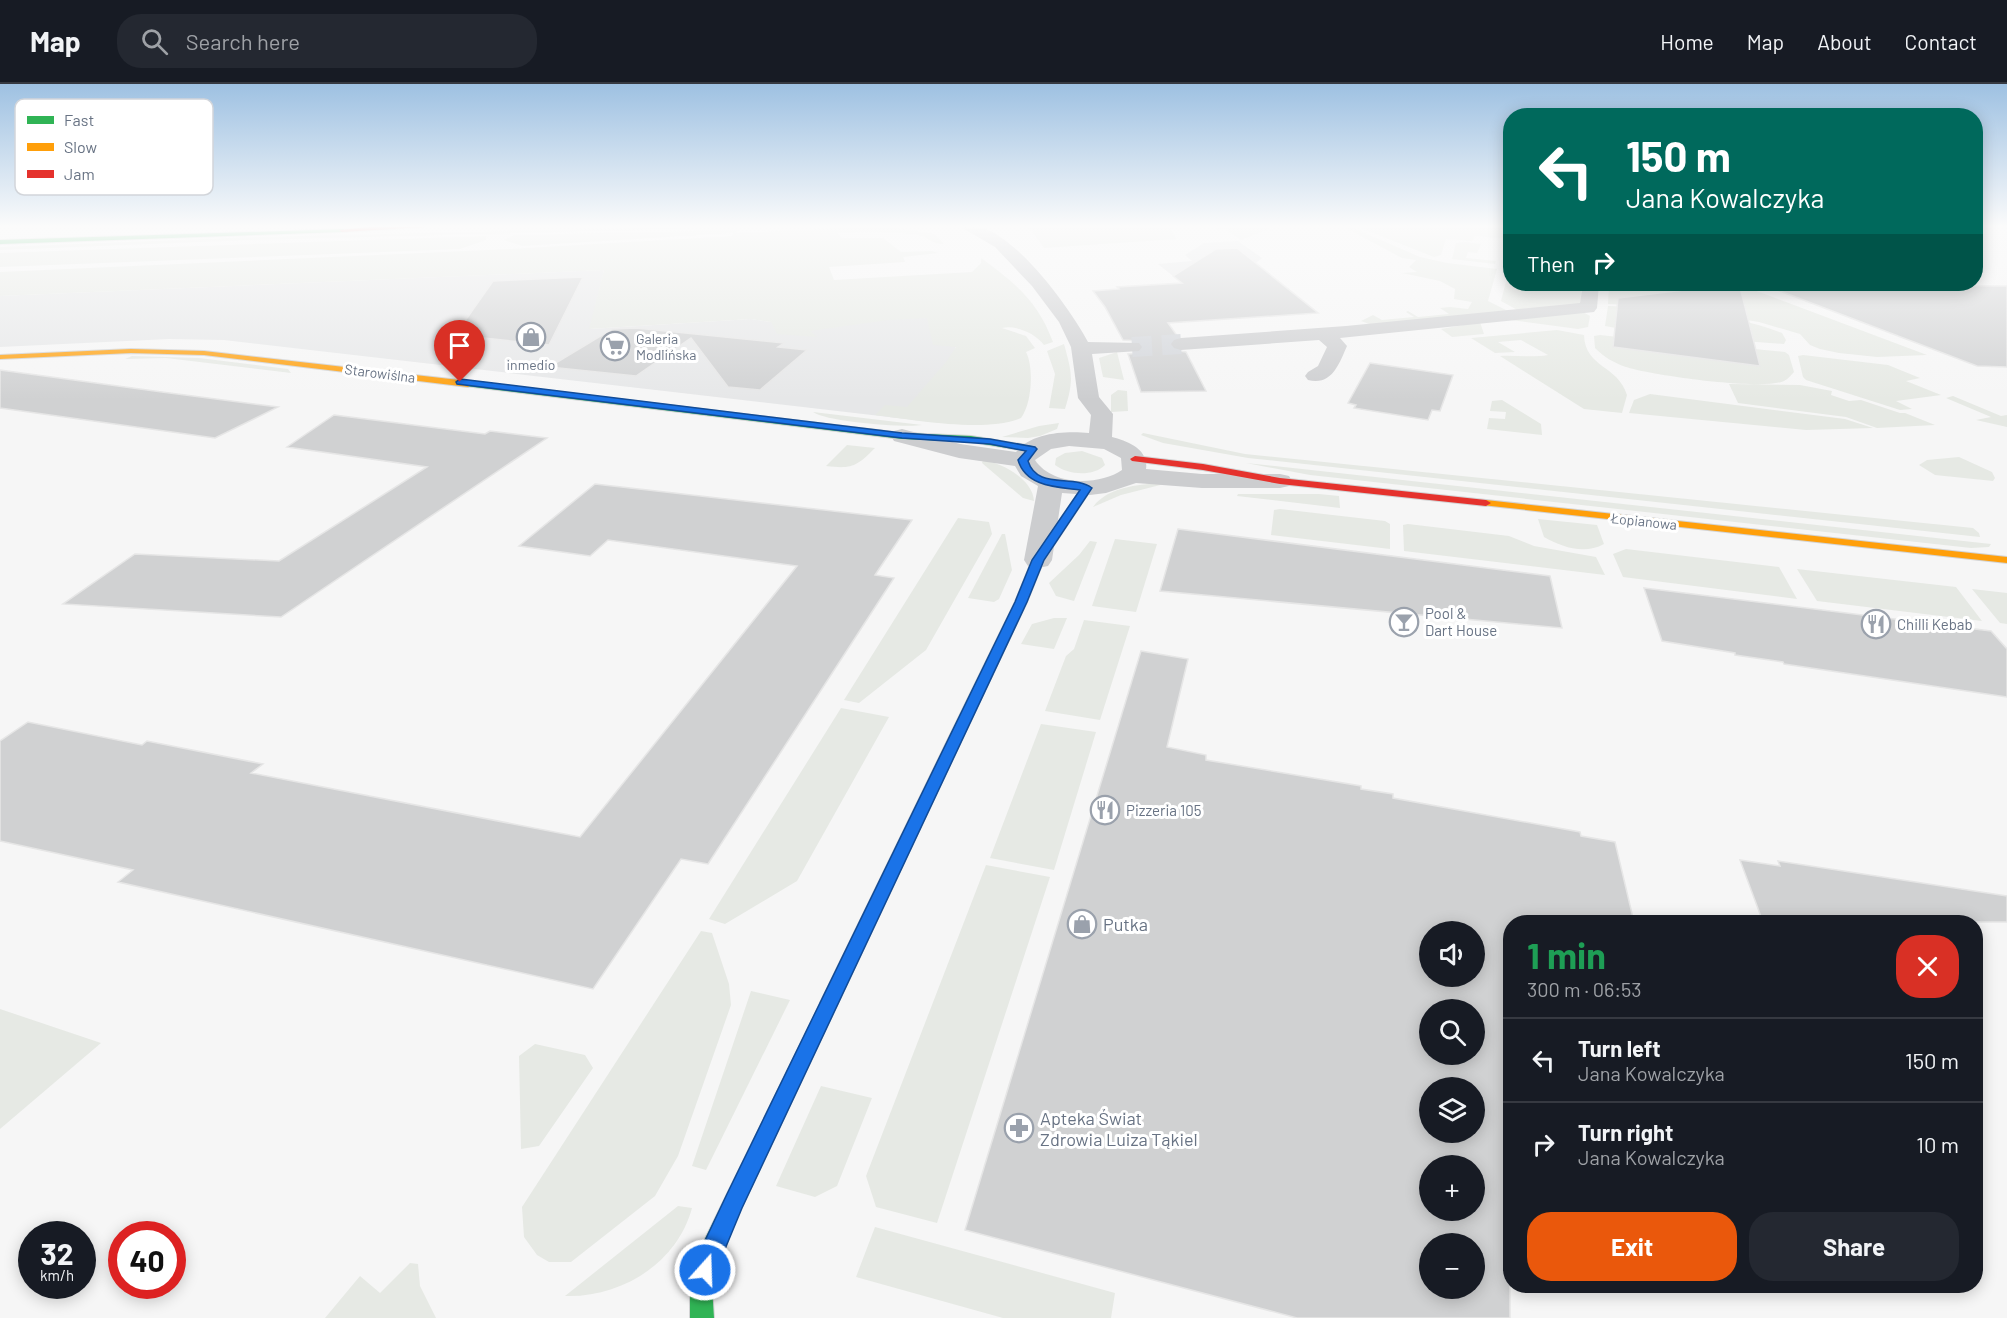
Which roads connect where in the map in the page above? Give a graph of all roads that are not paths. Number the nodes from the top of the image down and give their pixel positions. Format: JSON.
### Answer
{"nodes":[{"id":1,"x":1040,"y":285,"type":"edge"},
{"id":2,"x":1590,"y":291,"type":"edge"},
{"id":3,"x":1323,"y":333,"type":"junction"},
{"id":4,"x":1180,"y":344,"type":"tunnel mouth"},
{"id":5,"x":1132,"y":347,"type":"tunnel mouth"},
{"id":6,"x":1081,"y":348,"type":"junction"},
{"id":7,"x":0,"y":357,"type":"edge"},
{"id":8,"x":1315,"y":376,"type":"dead end"},
{"id":9,"x":1089,"y":398,"type":"junction"},
{"id":10,"x":1071,"y":424,"type":"junction"},
{"id":11,"x":902,"y":436,"type":"joint"},
{"id":12,"x":1100,"y":441,"type":"junction"},
{"id":13,"x":1028,"y":455,"type":"junction"},
{"id":14,"x":1132,"y":467,"type":"junction"},
{"id":15,"x":1280,"y":481,"type":"joint"},
{"id":16,"x":1051,"y":483,"type":"junction"},
{"id":17,"x":1087,"y":488,"type":"junction"},
{"id":18,"x":1038,"y":560,"type":"junction"},
{"id":19,"x":2007,"y":560,"type":"edge"},
{"id":20,"x":702,"y":1318,"type":"edge"}],
"edges":[{"from":1,"to":6,"type":"street"},
{"from":2,"to":3,"type":"street"},
{"from":3,"to":4,"type":"street"},
{"from":3,"to":8,"type":"street"},
{"from":5,"to":6,"type":"street"},
{"from":6,"to":9,"type":"street"},
{"from":7,"to":11,"type":"street","name":"Starowiślna"},
{"from":9,"to":10,"type":"street"},
{"from":9,"to":12,"type":"street"},
{"from":10,"to":12,"type":"street"},
{"from":10,"to":13,"type":"street"},
{"from":11,"to":13,"type":"street","name":"Starowiślna"},
{"from":12,"to":14,"type":"street"},
{"from":13,"to":16,"type":"street"},
{"from":14,"to":15,"type":"street","name":"Łopianowa"},
{"from":14,"to":17,"type":"street"},
{"from":15,"to":19,"type":"street","name":"Łopianowa"},
{"from":16,"to":17,"type":"street"},
{"from":16,"to":18,"type":"street"},
{"from":17,"to":18,"type":"street"},
{"from":18,"to":20,"type":"street"}]}
